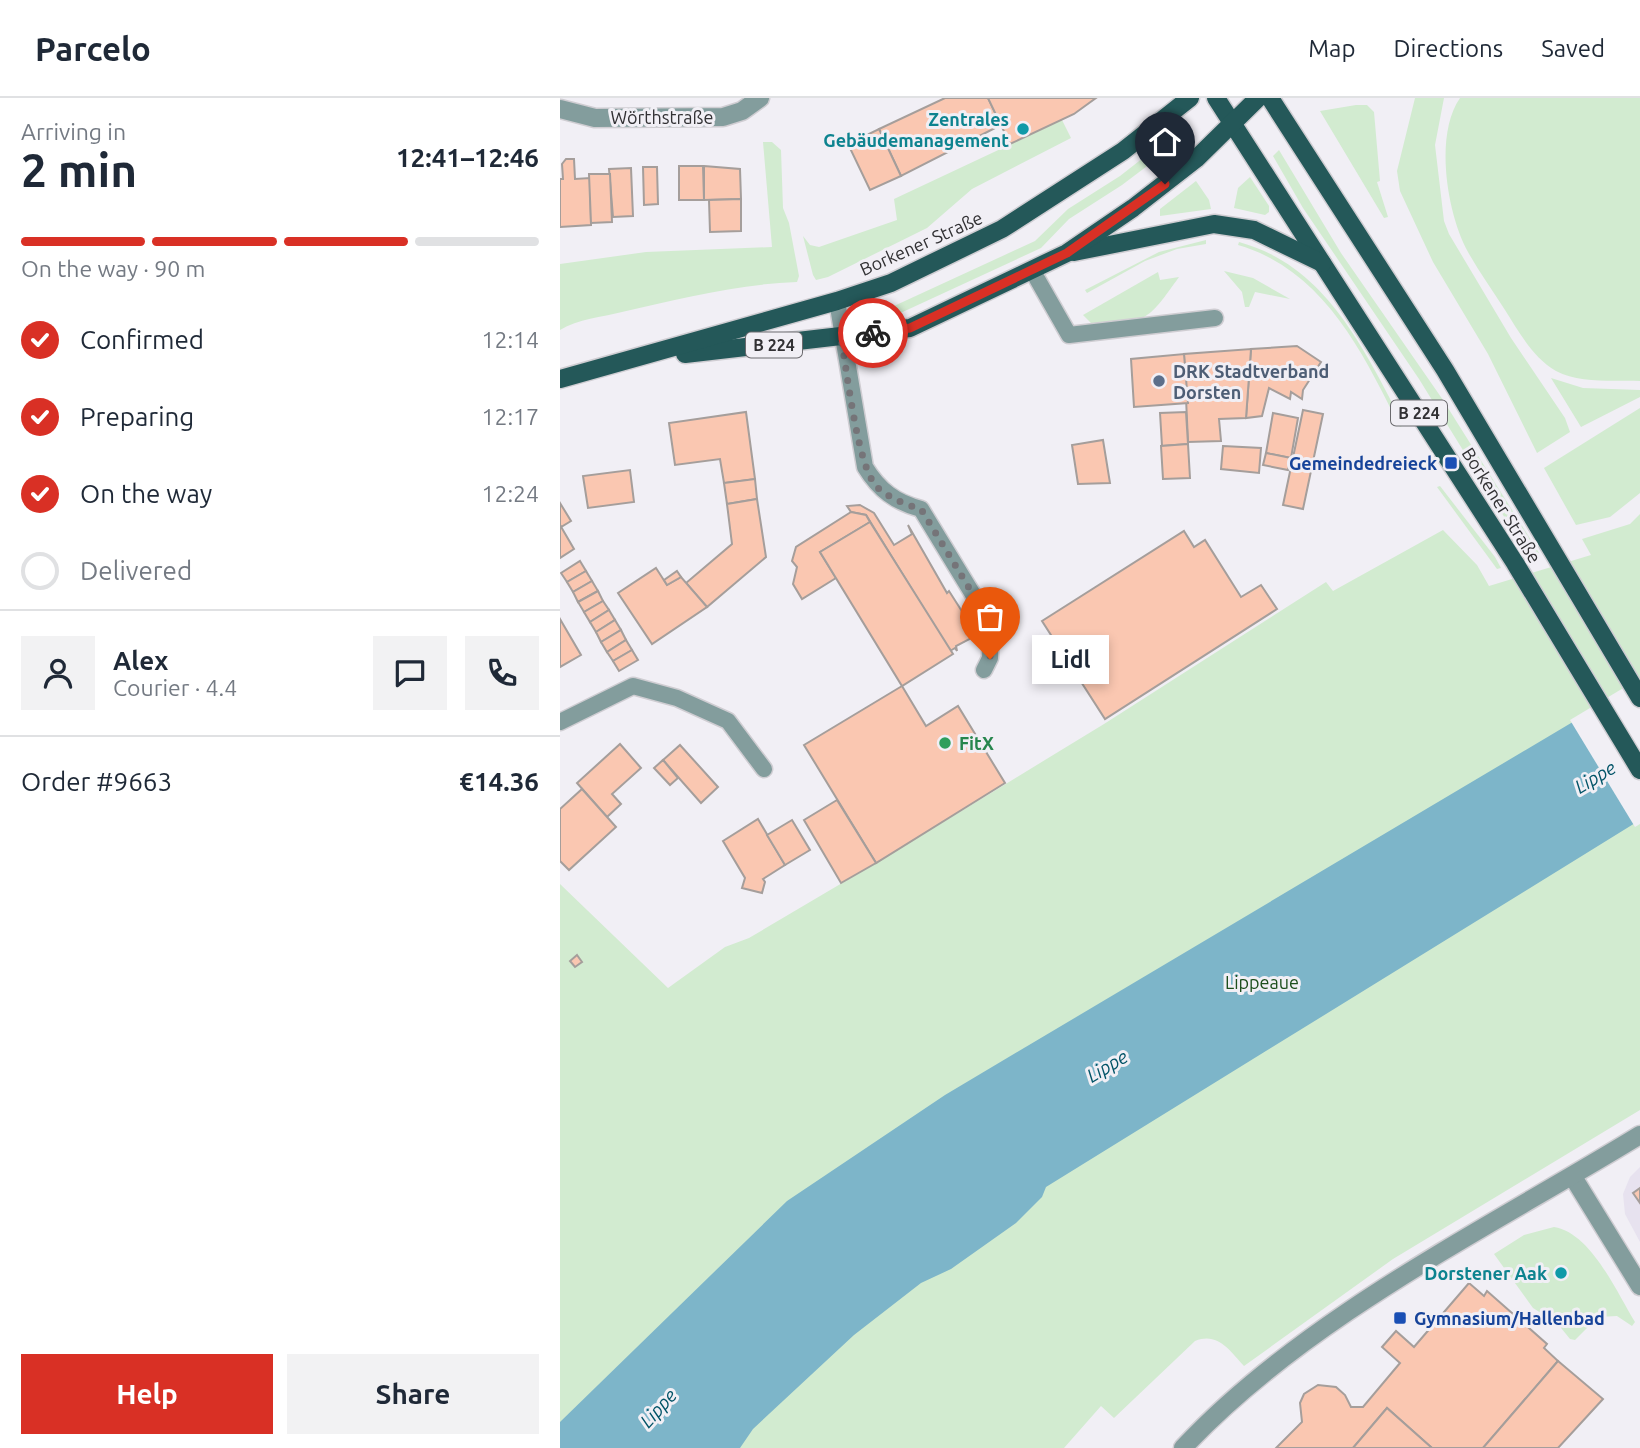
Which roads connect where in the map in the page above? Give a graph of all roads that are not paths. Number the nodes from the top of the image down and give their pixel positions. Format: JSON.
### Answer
{"nodes":[{"id":1,"x":760,"y":98,"type":"edge"},
{"id":2,"x":1190,"y":98,"type":"edge"},
{"id":3,"x":1216,"y":98,"type":"edge"},
{"id":4,"x":1258,"y":98,"type":"edge"},
{"id":5,"x":1270,"y":98,"type":"edge"},
{"id":6,"x":560,"y":109,"type":"edge"},
{"id":7,"x":1233,"y":124,"type":"junction"},
{"id":8,"x":1067,"y":253,"type":"junction"},
{"id":9,"x":1324,"y":264,"type":"junction"},
{"id":10,"x":1032,"y":270,"type":"junction"},
{"id":11,"x":837,"y":301,"type":"junction"},
{"id":12,"x":1215,"y":318,"type":"dead end"},
{"id":13,"x":841,"y":338,"type":"junction"},
{"id":14,"x":638,"y":359,"type":"junction"},
{"id":15,"x":560,"y":379,"type":"edge"},
{"id":16,"x":984,"y":670,"type":"dead end"},
{"id":17,"x":1640,"y":698,"type":"edge"},
{"id":18,"x":560,"y":722,"type":"edge"},
{"id":19,"x":764,"y":769,"type":"dead end"},
{"id":20,"x":1640,"y":770,"type":"edge"},
{"id":21,"x":1639,"y":1137,"type":"edge"},
{"id":22,"x":1573,"y":1177,"type":"junction"},
{"id":23,"x":1640,"y":1286,"type":"edge"},
{"id":24,"x":1184,"y":1448,"type":"edge"}],
"edges":[{"from":1,"to":6,"type":"street","name":"Wörthstraße"},
{"from":2,"to":11,"type":"main road","name":"Borkener Straße","number":"B 224"},
{"from":3,"to":7,"type":"main road","name":"Borkener Straße","number":"B 224"},
{"from":4,"to":7,"type":"main road","name":"Borkener Straße","number":"B 224"},
{"from":5,"to":17,"type":"main road","name":"Borkener Straße","number":"B 224"},
{"from":7,"to":8,"type":"main road","name":"Borkener Straße","number":"B 224"},
{"from":7,"to":9,"type":"main road","name":"Borkener Straße","number":"B 224"},
{"from":8,"to":9,"type":"main road","number":"B 224"},
{"from":8,"to":10,"type":"main road","name":"Borkener Straße","number":"B 224"},
{"from":9,"to":20,"type":"main road","name":"Borkener Straße","number":"B 224"},
{"from":10,"to":12,"type":"lane"},
{"from":10,"to":13,"type":"main road","name":"Borkener Straße","number":"B 224"},
{"from":11,"to":13,"type":"lane"},
{"from":11,"to":14,"type":"main road","name":"Borkener Straße","number":"B 224"},
{"from":13,"to":14,"type":"main road","name":"Borkener Straße","number":"B 224"},
{"from":13,"to":16,"type":"lane"},
{"from":14,"to":15,"type":"main road","name":"Borkener Straße","number":"B 224"},
{"from":18,"to":19,"type":"lane"},
{"from":21,"to":22,"type":"street"},
{"from":22,"to":23,"type":"street"},
{"from":22,"to":24,"type":"street"}]}
